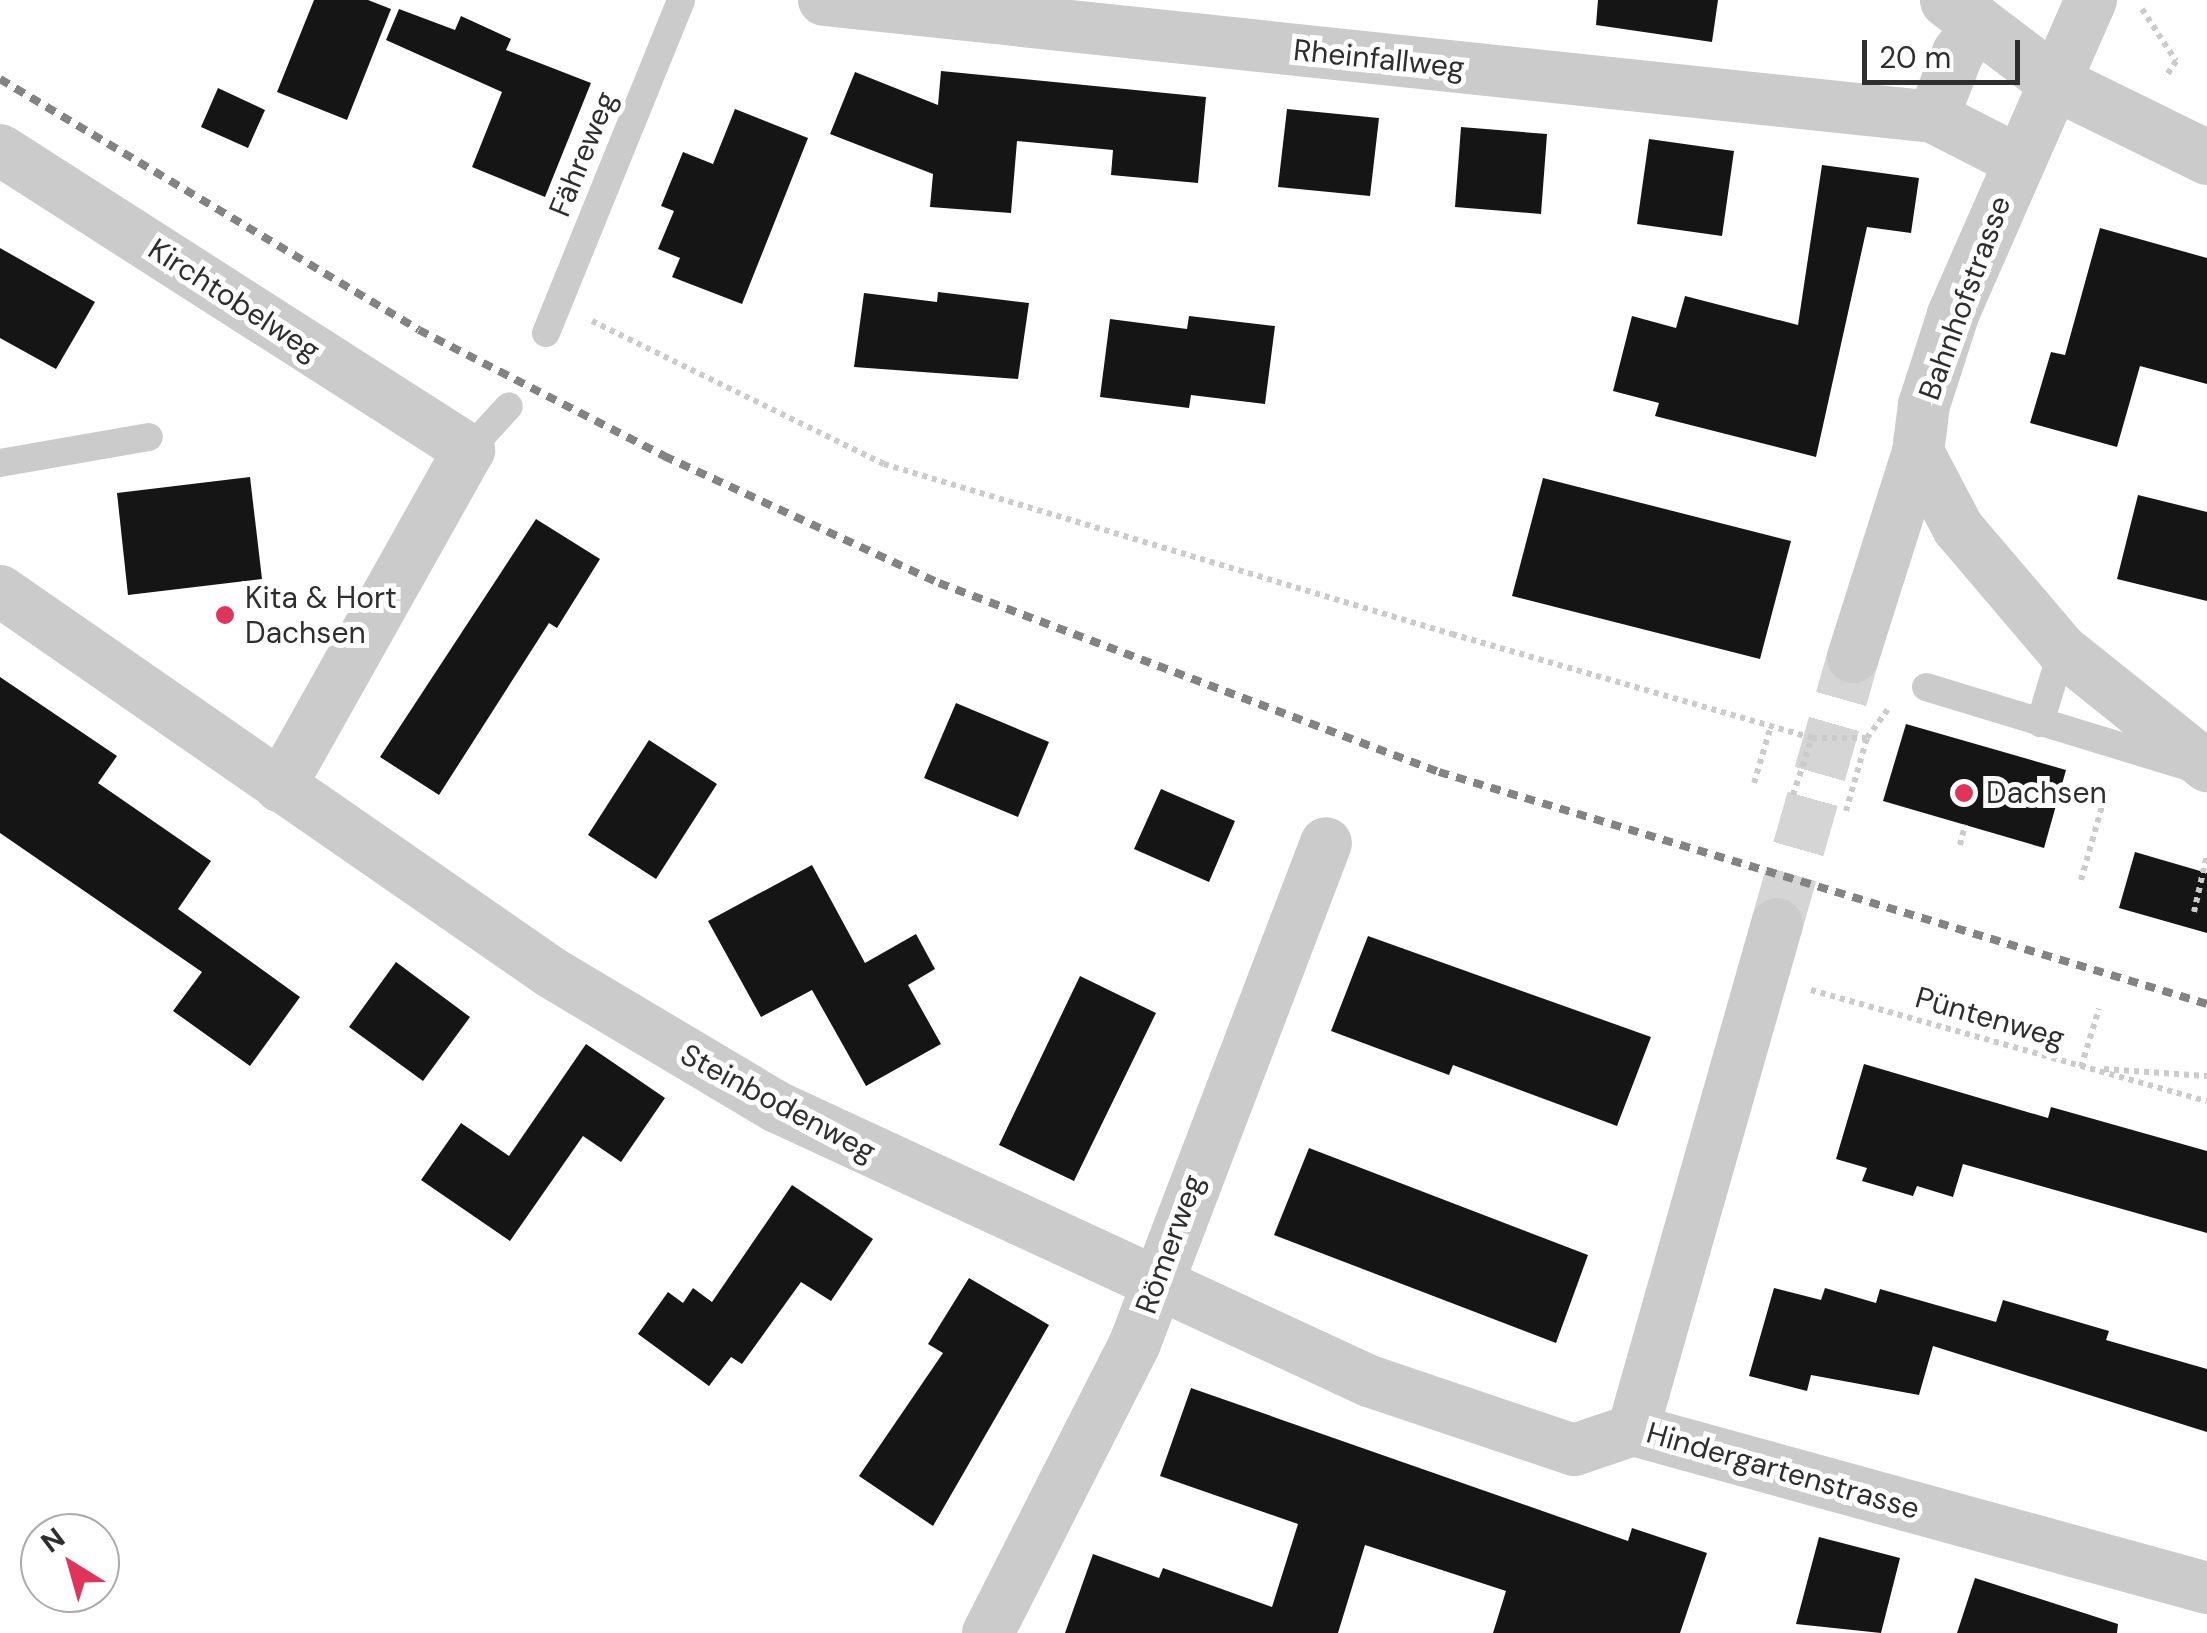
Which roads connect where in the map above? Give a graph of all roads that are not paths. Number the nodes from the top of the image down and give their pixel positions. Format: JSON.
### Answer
{"nodes":[{"id":1,"x":681,"y":0,"type":"edge"},
{"id":2,"x":824,"y":0,"type":"edge"},
{"id":3,"x":2091,"y":0,"type":"edge"},
{"id":4,"x":1963,"y":13,"type":"edge"},
{"id":5,"x":2058,"y":84,"type":"junction"},
{"id":6,"x":1933,"y":117,"type":"junction"},
{"id":7,"x":0,"y":150,"type":"edge"},
{"id":8,"x":2207,"y":157,"type":"edge"},
{"id":9,"x":2019,"y":161,"type":"junction"},
{"id":10,"x":546,"y":333,"type":"dead end"},
{"id":11,"x":509,"y":406,"type":"dead end"},
{"id":12,"x":149,"y":437,"type":"dead end"},
{"id":13,"x":469,"y":450,"type":"junction"},
{"id":14,"x":1918,"y":452,"type":"junction"},
{"id":15,"x":0,"y":464,"type":"edge"},
{"id":16,"x":0,"y":591,"type":"edge"},
{"id":17,"x":2062,"y":650,"type":"junction"},
{"id":18,"x":1853,"y":657,"type":"tunnel mouth"},
{"id":19,"x":1926,"y":687,"type":"road end"},
{"id":20,"x":2040,"y":724,"type":"junction"},
{"id":21,"x":2207,"y":769,"type":"edge"},
{"id":22,"x":280,"y":787,"type":"junction"},
{"id":23,"x":1326,"y":843,"type":"dead end"},
{"id":24,"x":1776,"y":924,"type":"tunnel mouth"},
{"id":25,"x":1154,"y":1286,"type":"junction"},
{"id":26,"x":1633,"y":1430,"type":"junction"},
{"id":27,"x":2207,"y":1588,"type":"edge"},
{"id":28,"x":988,"y":1633,"type":"edge"}],
"edges":[{"from":1,"to":10,"type":"lane","name":"Fähreweg"},
{"from":2,"to":6,"type":"street","name":"Rheinfallweg"},
{"from":3,"to":5,"type":"street","name":"Bahnhofstrasse"},
{"from":4,"to":5,"type":"street"},
{"from":4,"to":6,"type":"street"},
{"from":5,"to":8,"type":"street"},
{"from":5,"to":9,"type":"street","name":"Bahnhofstrasse"},
{"from":6,"to":9,"type":"street","name":"Rheinfallweg"},
{"from":7,"to":13,"type":"street","name":"Kirchtobelweg"},
{"from":9,"to":14,"type":"street","name":"Bahnhofstrasse"},
{"from":11,"to":13,"type":"lane"},
{"from":12,"to":15,"type":"lane"},
{"from":13,"to":22,"type":"street"},
{"from":14,"to":17,"type":"street"},
{"from":14,"to":18,"type":"street"},
{"from":16,"to":22,"type":"street","name":"Steinbodenweg"},
{"from":17,"to":20,"type":"lane"},
{"from":17,"to":21,"type":"street"},
{"from":19,"to":20,"type":"lane"},
{"from":20,"to":21,"type":"lane"},
{"from":22,"to":25,"type":"street","name":"Steinbodenweg"},
{"from":23,"to":25,"type":"street","name":"Römerweg"},
{"from":24,"to":26,"type":"street","name":"Hindergartenstrasse"},
{"from":25,"to":26,"type":"street","name":"Steinbodenweg"},
{"from":25,"to":28,"type":"street","name":"Römerweg"},
{"from":26,"to":27,"type":"street","name":"Hindergartenstrasse"}]}
